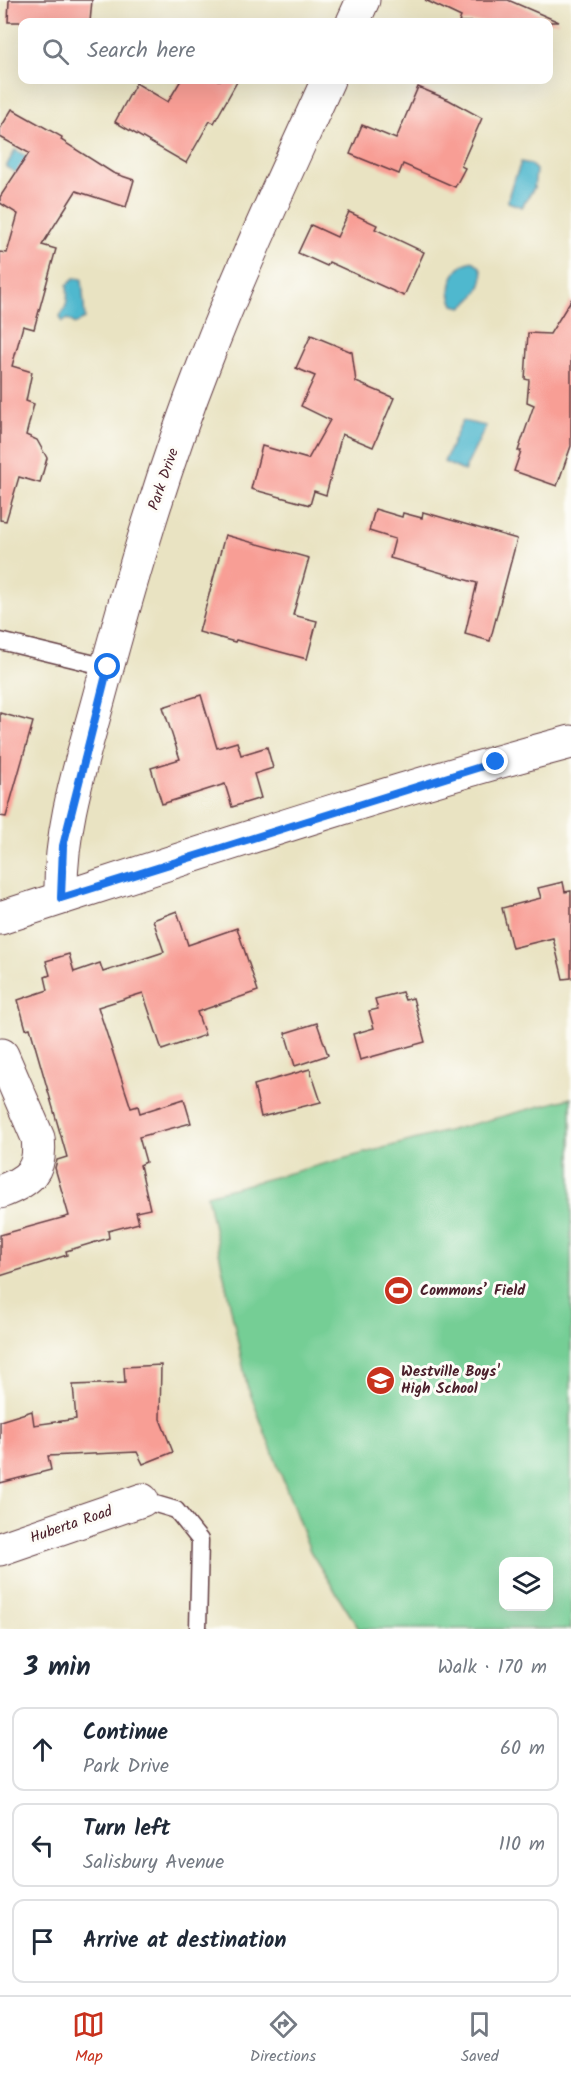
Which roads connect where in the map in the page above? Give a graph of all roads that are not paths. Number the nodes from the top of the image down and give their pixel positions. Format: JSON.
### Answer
{"nodes":[{"id":1,"x":363,"y":0,"type":"edge"},
{"id":2,"x":355,"y":18,"type":"edge"},
{"id":3,"x":326,"y":84,"type":"edge"},
{"id":4,"x":0,"y":641,"type":"edge"},
{"id":5,"x":108,"y":667,"type":"junction"},
{"id":6,"x":571,"y":742,"type":"edge"},
{"id":7,"x":61,"y":898,"type":"junction"},
{"id":8,"x":0,"y":918,"type":"edge"},
{"id":9,"x":2,"y":1055,"type":"dead end"},
{"id":10,"x":0,"y":1192,"type":"edge"},
{"id":11,"x":142,"y":1500,"type":"joint"},
{"id":12,"x":0,"y":1549,"type":"edge"},
{"id":13,"x":198,"y":1629,"type":"edge"}],
"edges":[{"from":1,"to":2,"type":"street"},
{"from":3,"to":5,"type":"street","name":"Park Drive"},
{"from":4,"to":5,"type":"lane"},
{"from":5,"to":7,"type":"street","name":"Park Drive"},
{"from":6,"to":7,"type":"street"},
{"from":7,"to":8,"type":"street"},
{"from":9,"to":10,"type":"street"},
{"from":11,"to":12,"type":"street","name":"Huberta Road"},
{"from":11,"to":13,"type":"lane"}]}
